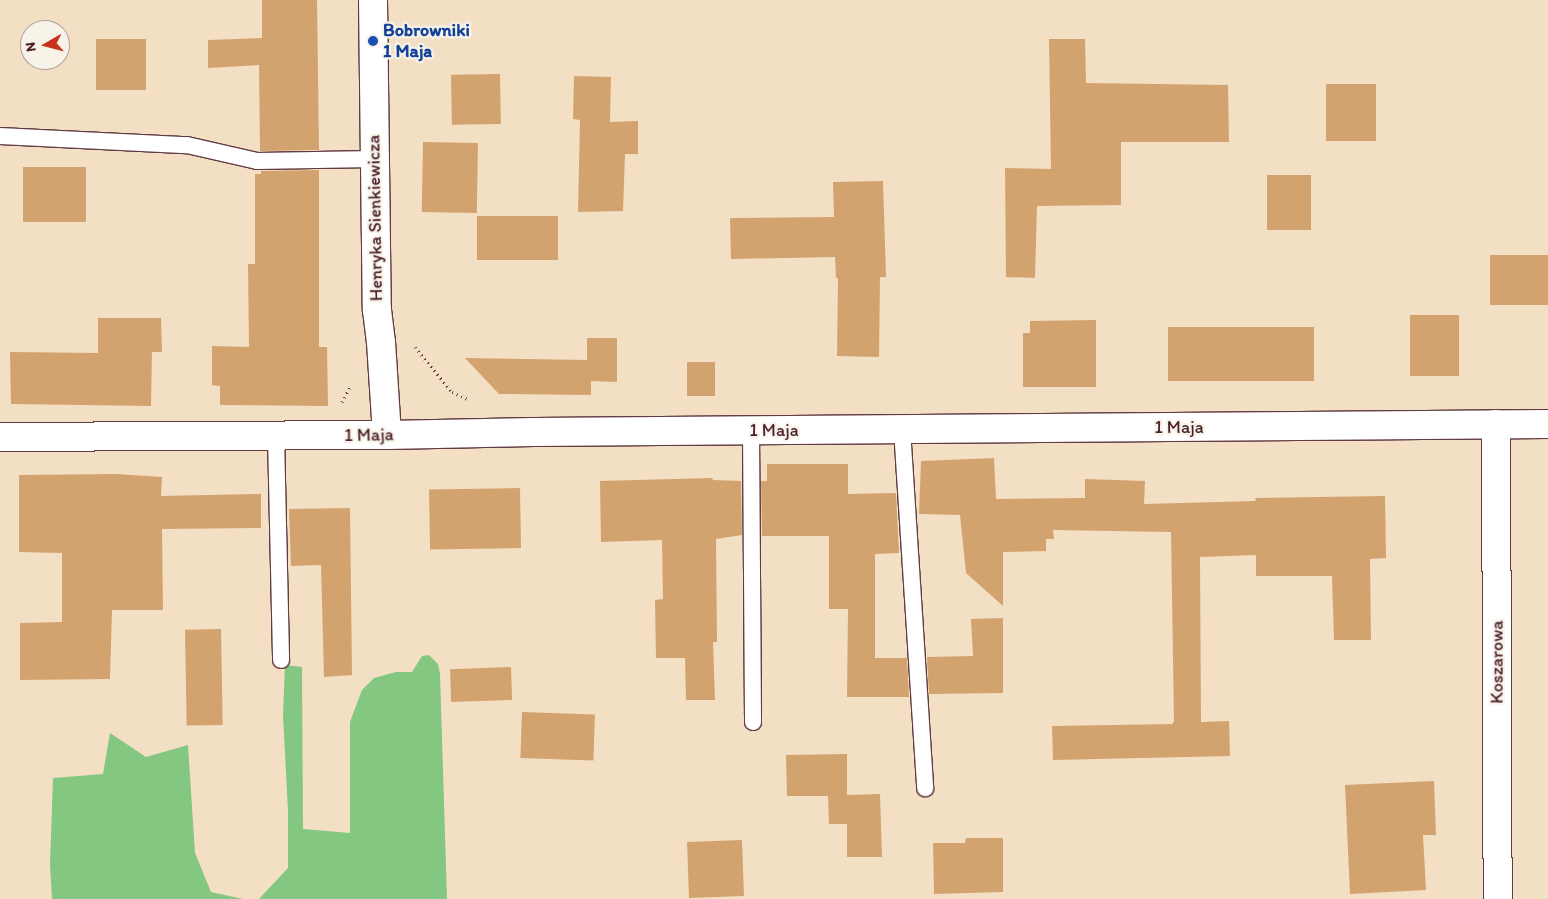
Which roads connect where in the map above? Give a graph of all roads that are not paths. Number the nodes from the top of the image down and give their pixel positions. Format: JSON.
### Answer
{"nodes":[{"id":1,"x":373,"y":0,"type":"edge"},
{"id":2,"x":0,"y":136,"type":"edge"},
{"id":3,"x":374,"y":159,"type":"junction"},
{"id":4,"x":1496,"y":424,"type":"junction"},
{"id":5,"x":1548,"y":424,"type":"edge"},
{"id":6,"x":902,"y":429,"type":"junction"},
{"id":7,"x":751,"y":430,"type":"junction"},
{"id":8,"x":387,"y":435,"type":"junction"},
{"id":9,"x":276,"y":436,"type":"junction"},
{"id":10,"x":0,"y":437,"type":"edge"},
{"id":11,"x":281,"y":660,"type":"dead end"},
{"id":12,"x":754,"y":722,"type":"dead end"},
{"id":13,"x":925,"y":788,"type":"dead end"},
{"id":14,"x":1498,"y":899,"type":"edge"}],
"edges":[{"from":1,"to":3,"type":"street","name":"Henryka Sienkiewicza"},
{"from":2,"to":3,"type":"lane"},
{"from":3,"to":8,"type":"street","name":"Henryka Sienkiewicza"},
{"from":4,"to":5,"type":"street","name":"1 Maja"},
{"from":4,"to":6,"type":"street","name":"1 Maja"},
{"from":4,"to":14,"type":"street","name":"Koszarowa"},
{"from":6,"to":7,"type":"street","name":"1 Maja"},
{"from":6,"to":13,"type":"lane"},
{"from":7,"to":8,"type":"street","name":"1 Maja"},
{"from":7,"to":12,"type":"lane"},
{"from":8,"to":9,"type":"street","name":"1 Maja"},
{"from":9,"to":10,"type":"street","name":"1 Maja"},
{"from":9,"to":11,"type":"lane"}]}
